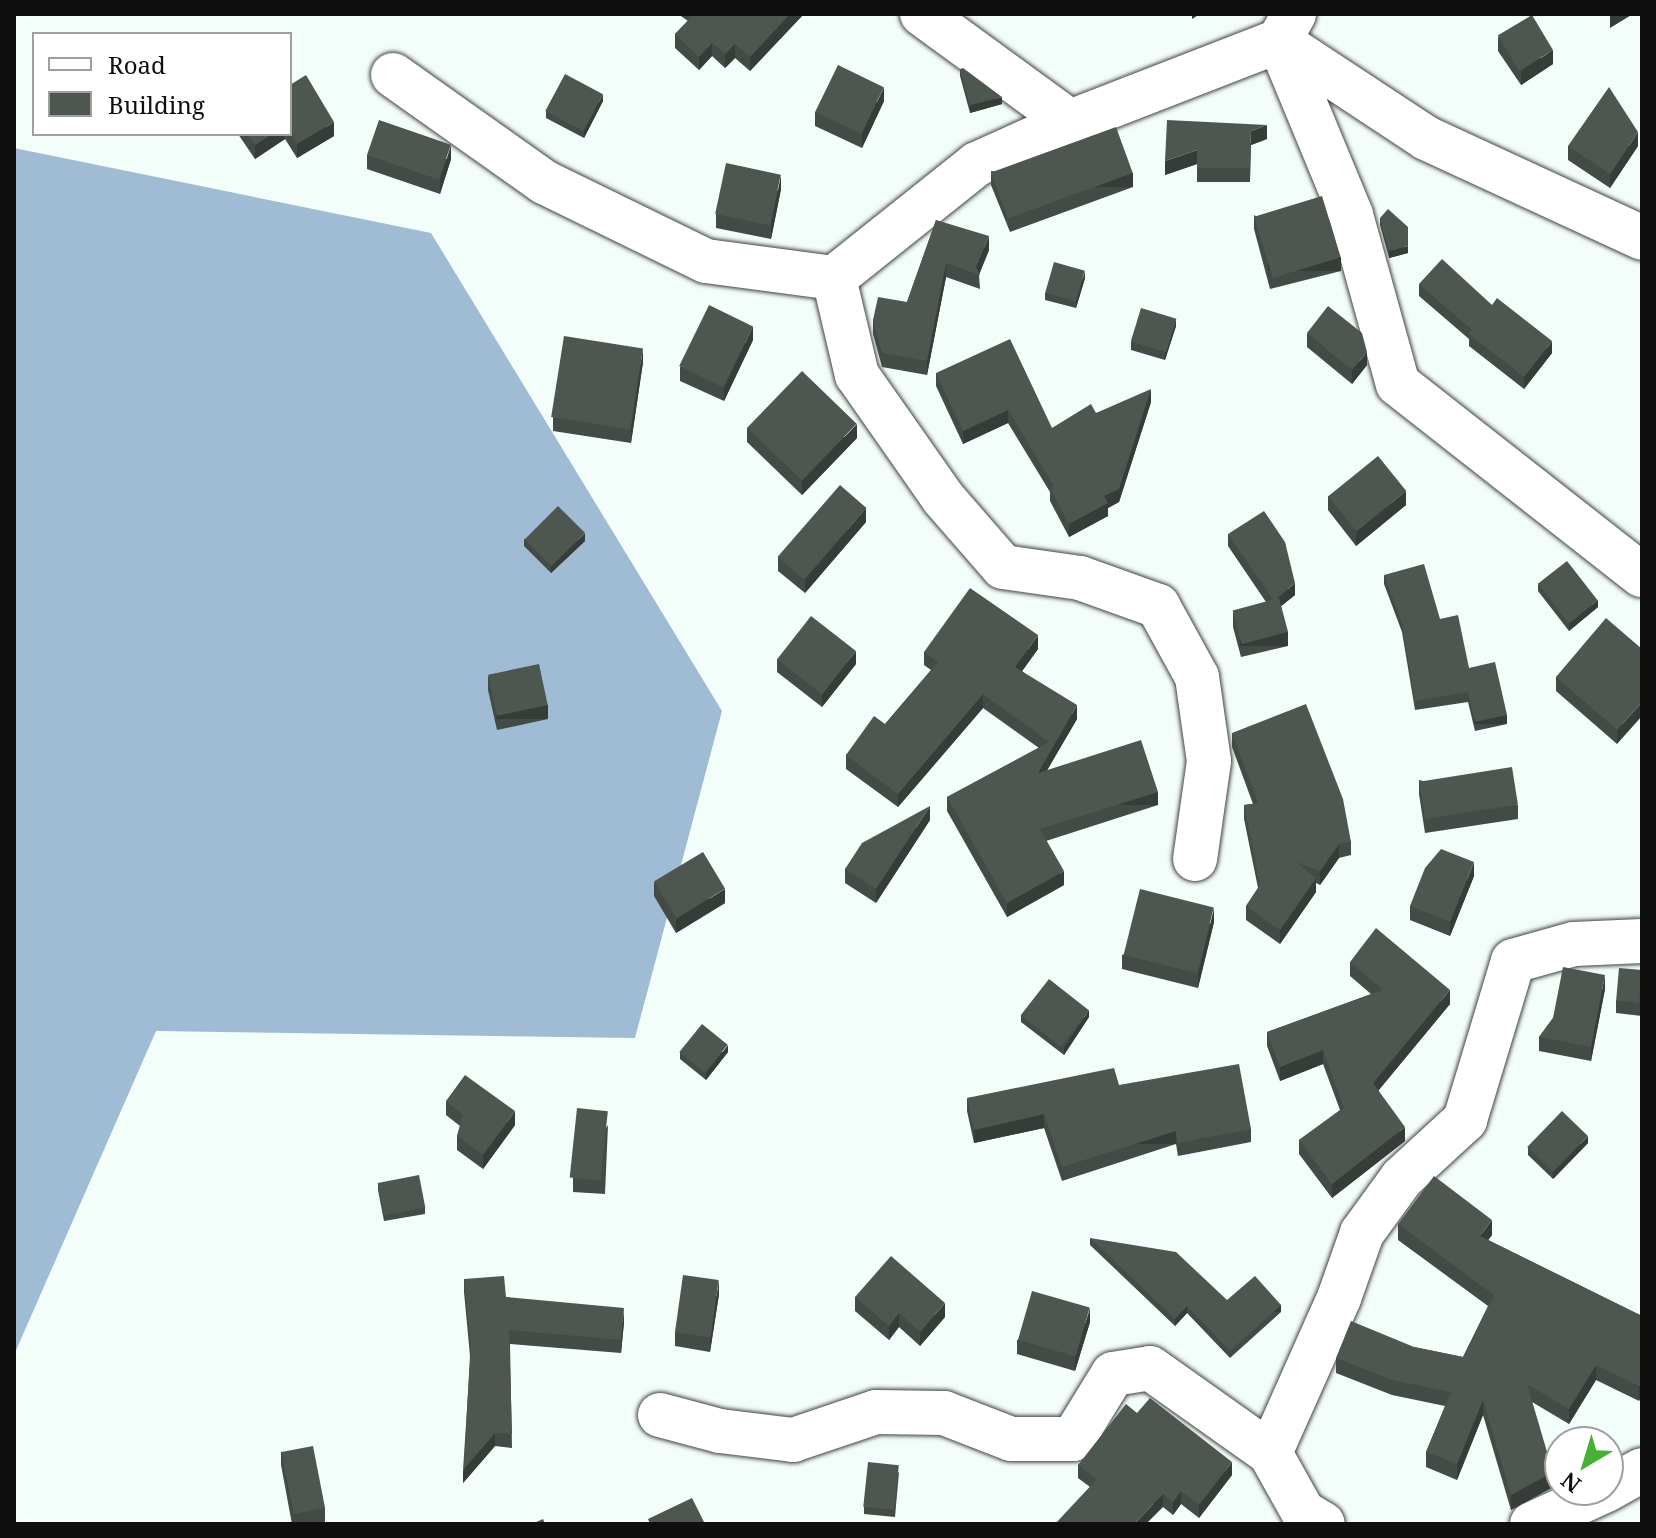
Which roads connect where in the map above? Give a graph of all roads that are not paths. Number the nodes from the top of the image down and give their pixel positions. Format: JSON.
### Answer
{"nodes":[{"id":1,"x":922,"y":14,"type":"edge"},
{"id":2,"x":1287,"y":28,"type":"edge"},
{"id":3,"x":393,"y":75,"type":"dead end"},
{"id":4,"x":1070,"y":122,"type":"junction"},
{"id":5,"x":1642,"y":238,"type":"edge"},
{"id":6,"x":834,"y":278,"type":"junction"},
{"id":7,"x":1642,"y":575,"type":"edge"},
{"id":8,"x":1195,"y":859,"type":"dead end"},
{"id":9,"x":1642,"y":941,"type":"edge"},
{"id":10,"x":660,"y":1415,"type":"dead end"},
{"id":11,"x":1270,"y":1453,"type":"junction"},
{"id":12,"x":1642,"y":1470,"type":"edge"},
{"id":13,"x":1624,"y":1480,"type":"edge"},
{"id":14,"x":1571,"y":1506,"type":"edge"},
{"id":15,"x":1303,"y":1520,"type":"edge"},
{"id":16,"x":1532,"y":1524,"type":"edge"}],
"edges":[{"from":1,"to":4,"type":"street"},
{"from":2,"to":4,"type":"street"},
{"from":2,"to":5,"type":"street"},
{"from":2,"to":7,"type":"street"},
{"from":3,"to":6,"type":"street"},
{"from":4,"to":6,"type":"street"},
{"from":6,"to":8,"type":"street"},
{"from":9,"to":11,"type":"street"},
{"from":10,"to":11,"type":"street"},
{"from":11,"to":15,"type":"street"},
{"from":12,"to":13,"type":"street"},
{"from":14,"to":16,"type":"street"}]}
